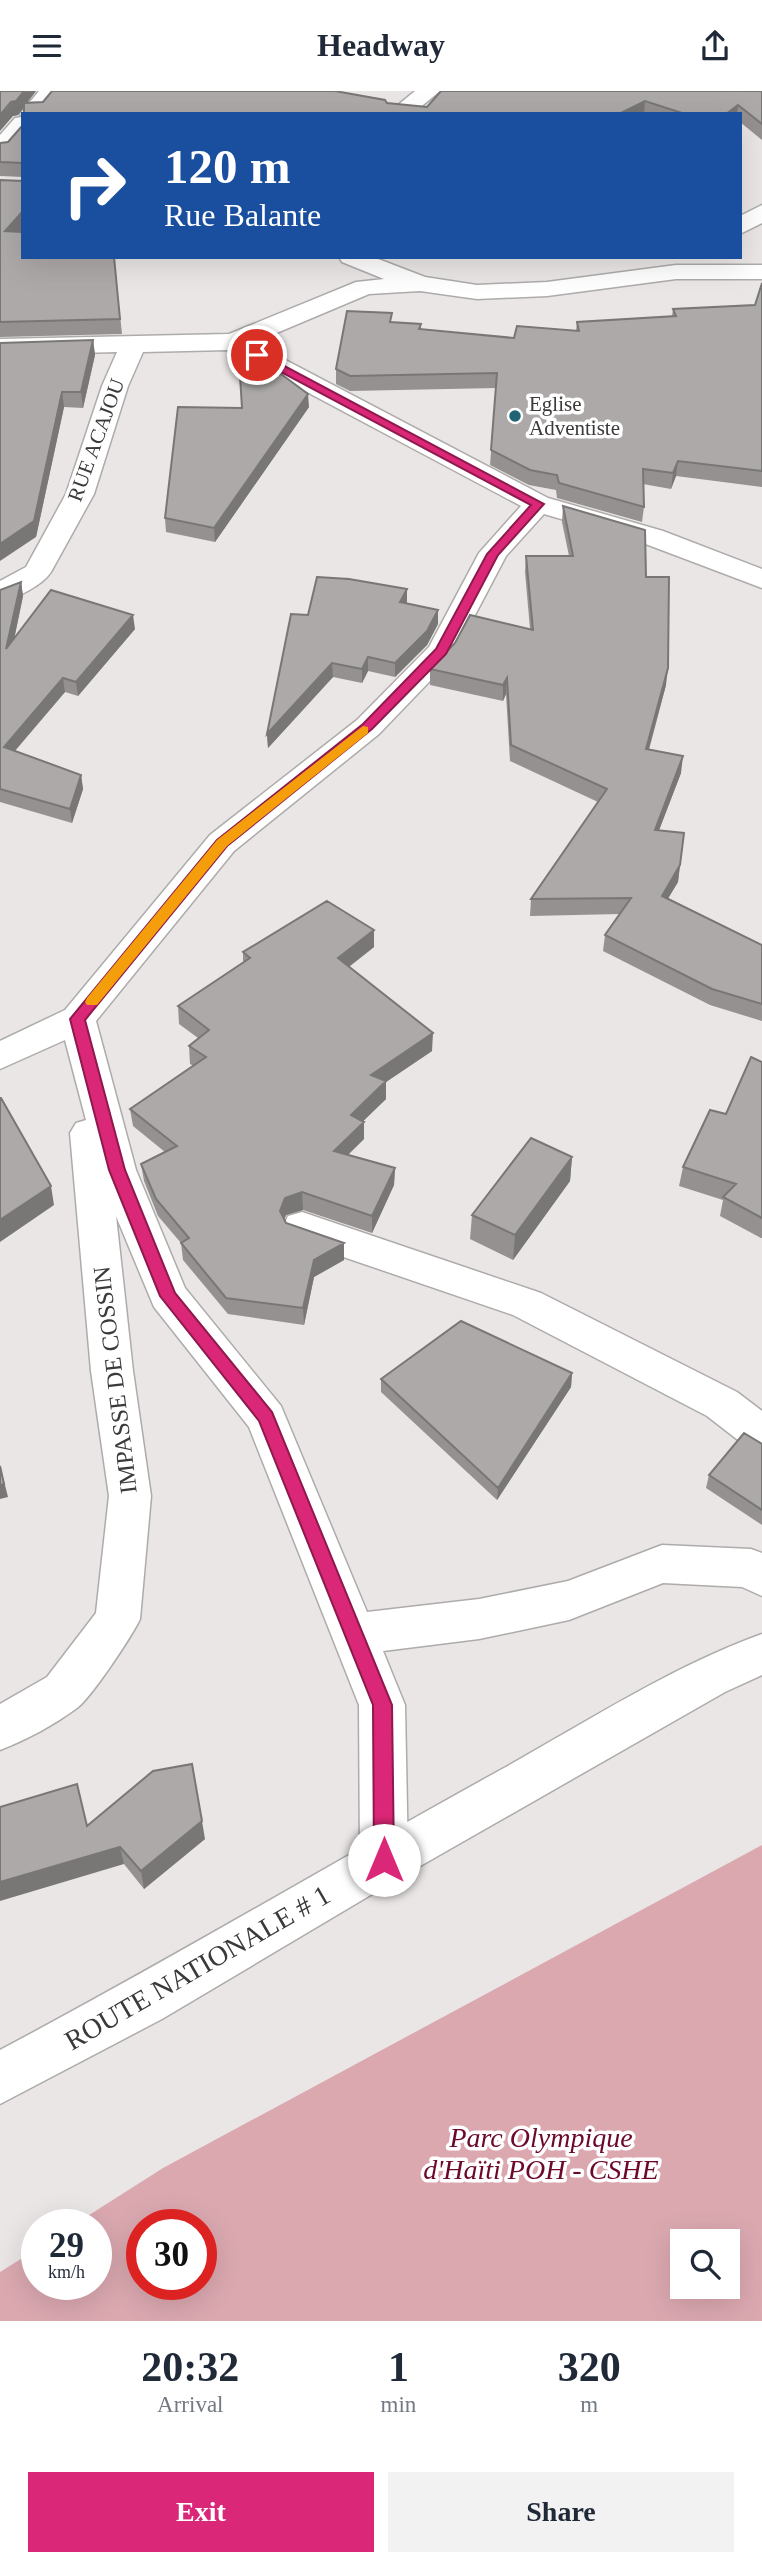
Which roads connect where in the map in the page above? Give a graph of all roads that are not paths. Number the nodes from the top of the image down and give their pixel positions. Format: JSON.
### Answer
{"nodes":[{"id":1,"x":50,"y":91,"type":"edge"},
{"id":2,"x":429,"y":91,"type":"edge"},
{"id":3,"x":33,"y":112,"type":"edge"},
{"id":4,"x":401,"y":112,"type":"edge"},
{"id":5,"x":21,"y":125,"type":"edge"},
{"id":6,"x":0,"y":149,"type":"edge"},
{"id":7,"x":762,"y":212,"type":"edge"},
{"id":8,"x":742,"y":226,"type":"edge"},
{"id":9,"x":356,"y":259,"type":"edge"},
{"id":10,"x":694,"y":259,"type":"edge"},
{"id":11,"x":676,"y":271,"type":"junction"},
{"id":12,"x":762,"y":272,"type":"edge"},
{"id":13,"x":420,"y":284,"type":"junction"},
{"id":14,"x":233,"y":342,"type":"junction"},
{"id":15,"x":134,"y":343,"type":"junction"},
{"id":16,"x":0,"y":347,"type":"edge"},
{"id":17,"x":538,"y":504,"type":"junction"},
{"id":18,"x":762,"y":579,"type":"edge"},
{"id":19,"x":0,"y":593,"type":"edge"},
{"id":20,"x":78,"y":1019,"type":"junction"},
{"id":21,"x":0,"y":1056,"type":"edge"},
{"id":22,"x":302,"y":1227,"type":"edge"},
{"id":23,"x":762,"y":1435,"type":"edge"},
{"id":24,"x":762,"y":1577,"type":"edge"},
{"id":25,"x":353,"y":1633,"type":"junction"},
{"id":26,"x":762,"y":1654,"type":"edge"},
{"id":27,"x":0,"y":1729,"type":"edge"},
{"id":28,"x":384,"y":1860,"type":"junction"},
{"id":29,"x":0,"y":2078,"type":"edge"}],
"edges":[{"from":1,"to":3,"type":"street"},
{"from":2,"to":4,"type":"street"},
{"from":5,"to":6,"type":"street"},
{"from":7,"to":8,"type":"street"},
{"from":9,"to":13,"type":"street"},
{"from":10,"to":11,"type":"street"},
{"from":11,"to":12,"type":"street"},
{"from":11,"to":13,"type":"street"},
{"from":13,"to":14,"type":"street"},
{"from":14,"to":15,"type":"street"},
{"from":14,"to":17,"type":"street"},
{"from":15,"to":16,"type":"street"},
{"from":15,"to":19,"type":"street","name":"RUE ACAJOU"},
{"from":17,"to":18,"type":"street"},
{"from":17,"to":20,"type":"street"},
{"from":20,"to":21,"type":"street"},
{"from":20,"to":25,"type":"street"},
{"from":20,"to":27,"type":"street","name":"IMPASSE DE COSSIN"},
{"from":22,"to":23,"type":"street"},
{"from":24,"to":25,"type":"street"},
{"from":25,"to":28,"type":"street"},
{"from":26,"to":28,"type":"street","name":"ROUTE NATIONALE # 1"},
{"from":28,"to":29,"type":"street","name":"ROUTE NATIONALE # 1"}]}
